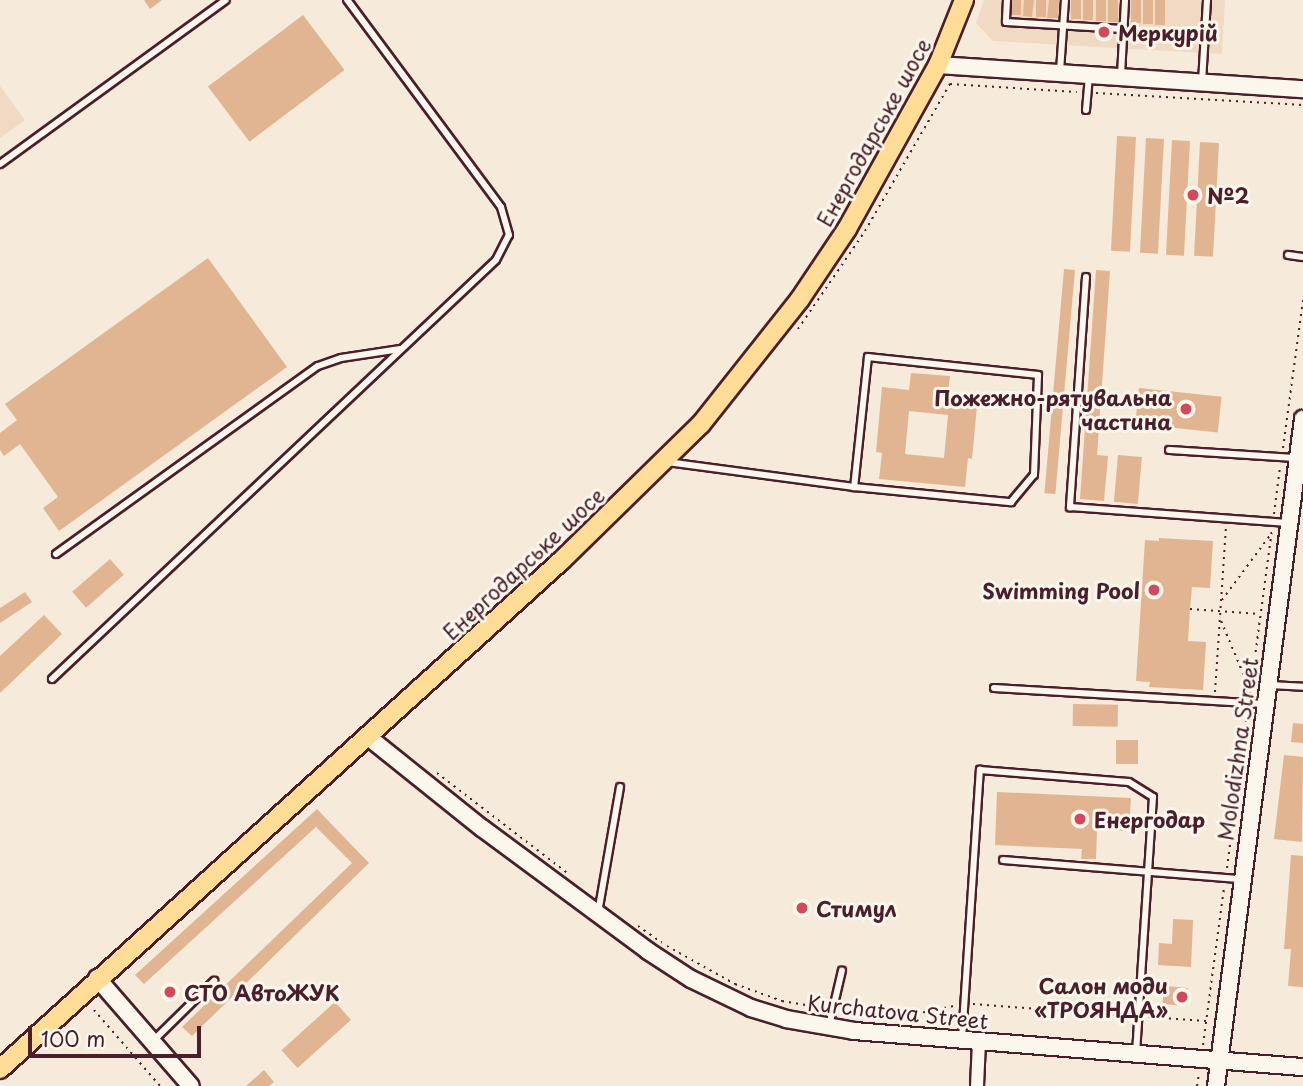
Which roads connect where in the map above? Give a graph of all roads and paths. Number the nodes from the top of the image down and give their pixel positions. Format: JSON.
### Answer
{"nodes":[{"id":1,"x":226,"y":0,"type":"edge"},
{"id":2,"x":347,"y":0,"type":"edge"},
{"id":3,"x":964,"y":0,"type":"edge"},
{"id":4,"x":1007,"y":0,"type":"edge"},
{"id":5,"x":1065,"y":0,"type":"edge"},
{"id":6,"x":1125,"y":0,"type":"edge"},
{"id":7,"x":1207,"y":0,"type":"edge"},
{"id":8,"x":1063,"y":26,"type":"junction"},
{"id":9,"x":1124,"y":29,"type":"junction"},
{"id":10,"x":938,"y":65,"type":"junction"},
{"id":11,"x":1060,"y":75,"type":"junction"},
{"id":12,"x":1120,"y":79,"type":"junction"},
{"id":13,"x":1202,"y":84,"type":"junction"},
{"id":14,"x":1088,"y":85,"type":"junction"},
{"id":15,"x":1303,"y":89,"type":"edge"},
{"id":16,"x":1303,"y":106,"type":"edge"},
{"id":17,"x":1086,"y":110,"type":"dead end"},
{"id":18,"x":0,"y":164,"type":"edge"},
{"id":19,"x":1288,"y":255,"type":"dead end"},
{"id":20,"x":1303,"y":257,"type":"edge"},
{"id":21,"x":1086,"y":277,"type":"dead end"},
{"id":22,"x":1303,"y":300,"type":"edge"},
{"id":23,"x":799,"y":329,"type":"dead end"},
{"id":24,"x":402,"y":349,"type":"junction"},
{"id":25,"x":1303,"y":419,"type":"edge"},
{"id":26,"x":1169,"y":450,"type":"dead end"},
{"id":27,"x":1290,"y":457,"type":"junction"},
{"id":28,"x":665,"y":462,"type":"junction"},
{"id":29,"x":854,"y":487,"type":"junction"},
{"id":30,"x":1226,"y":519,"type":"junction"},
{"id":31,"x":1281,"y":522,"type":"junction"},
{"id":32,"x":1272,"y":534,"type":"junction"},
{"id":33,"x":56,"y":554,"type":"dead end"},
{"id":34,"x":1221,"y":601,"type":"junction"},
{"id":35,"x":1190,"y":609,"type":"dead end"},
{"id":36,"x":1220,"y":611,"type":"junction"},
{"id":37,"x":1261,"y":614,"type":"junction"},
{"id":38,"x":1220,"y":620,"type":"junction"},
{"id":39,"x":52,"y":679,"type":"dead end"},
{"id":40,"x":1268,"y":685,"type":"junction"},
{"id":41,"x":1303,"y":687,"type":"edge"},
{"id":42,"x":994,"y":688,"type":"dead end"},
{"id":43,"x":1250,"y":691,"type":"junction"},
{"id":44,"x":1215,"y":701,"type":"junction"},
{"id":45,"x":1257,"y":703,"type":"junction"},
{"id":46,"x":367,"y":736,"type":"junction"},
{"id":47,"x":434,"y":771,"type":"dead end"},
{"id":48,"x":620,"y":787,"type":"dead end"},
{"id":49,"x":1003,"y":860,"type":"dead end"},
{"id":50,"x":566,"y":872,"type":"dead end"},
{"id":51,"x":1148,"y":872,"type":"junction"},
{"id":52,"x":1233,"y":878,"type":"junction"},
{"id":53,"x":598,"y":915,"type":"junction"},
{"id":54,"x":633,"y":921,"type":"dead end"},
{"id":55,"x":842,"y":970,"type":"dead end"},
{"id":56,"x":97,"y":978,"type":"junction"},
{"id":57,"x":214,"y":981,"type":"dead end"},
{"id":58,"x":965,"y":1004,"type":"junction"},
{"id":59,"x":94,"y":1010,"type":"dead end"},
{"id":60,"x":833,"y":1010,"type":"junction"},
{"id":61,"x":1138,"y":1016,"type":"junction"},
{"id":62,"x":1206,"y":1021,"type":"junction"},
{"id":63,"x":829,"y":1028,"type":"junction"},
{"id":64,"x":962,"y":1041,"type":"junction"},
{"id":65,"x":152,"y":1042,"type":"junction"},
{"id":66,"x":979,"y":1042,"type":"junction"},
{"id":67,"x":1136,"y":1053,"type":"junction"},
{"id":68,"x":1201,"y":1059,"type":"junction"},
{"id":69,"x":1219,"y":1060,"type":"junction"},
{"id":70,"x":1303,"y":1067,"type":"edge"},
{"id":71,"x":0,"y":1069,"type":"edge"},
{"id":72,"x":160,"y":1086,"type":"edge"},
{"id":73,"x":191,"y":1086,"type":"edge"},
{"id":74,"x":976,"y":1086,"type":"edge"},
{"id":75,"x":1197,"y":1086,"type":"edge"},
{"id":76,"x":1216,"y":1086,"type":"edge"}],
"edges":[{"from":1,"to":18,"type":"lane"},
{"from":2,"to":24,"type":"lane"},
{"from":3,"to":10,"type":"main road","name":"Енергодарське шосе"},
{"from":4,"to":8,"type":"lane"},
{"from":5,"to":8,"type":"lane"},
{"from":6,"to":9,"type":"lane"},
{"from":7,"to":13,"type":"lane"},
{"from":8,"to":9,"type":"lane"},
{"from":8,"to":11,"type":"lane"},
{"from":9,"to":12,"type":"lane"},
{"from":10,"to":11,"type":"street"},
{"from":10,"to":28,"type":"main road","name":"Енергодарське шосе"},
{"from":11,"to":14,"type":"street"},
{"from":12,"to":13,"type":"street"},
{"from":12,"to":14,"type":"street"},
{"from":13,"to":15,"type":"street"},
{"from":14,"to":16,"type":"path"},
{"from":14,"to":17,"type":"lane"},
{"from":14,"to":23,"type":"path"},
{"from":19,"to":20,"type":"lane"},
{"from":21,"to":30,"type":"lane"},
{"from":22,"to":27,"type":"path"},
{"from":24,"to":33,"type":"lane"},
{"from":24,"to":39,"type":"lane"},
{"from":25,"to":27,"type":"street","name":"Molodizhna Street"},
{"from":26,"to":27,"type":"lane"},
{"from":27,"to":31,"type":"street","name":"Molodizhna Street"},
{"from":27,"to":31,"type":"path"},
{"from":28,"to":29,"type":"lane"},
{"from":28,"to":46,"type":"main road","name":"Енергодарське шосе"},
{"from":29,"to":29,"type":"lane"},
{"from":30,"to":31,"type":"lane"},
{"from":30,"to":34,"type":"path"},
{"from":31,"to":32,"type":"path"},
{"from":31,"to":40,"type":"street","name":"Molodizhna Street"},
{"from":32,"to":34,"type":"path"},
{"from":32,"to":37,"type":"path"},
{"from":34,"to":36,"type":"path"},
{"from":35,"to":36,"type":"path"},
{"from":36,"to":37,"type":"path"},
{"from":36,"to":38,"type":"path"},
{"from":37,"to":43,"type":"path"},
{"from":38,"to":43,"type":"path"},
{"from":38,"to":44,"type":"path"},
{"from":40,"to":41,"type":"lane"},
{"from":40,"to":45,"type":"street","name":"Molodizhna Street"},
{"from":42,"to":44,"type":"lane"},
{"from":43,"to":45,"type":"path"},
{"from":44,"to":45,"type":"lane"},
{"from":45,"to":52,"type":"street","name":"Molodizhna Street"},
{"from":45,"to":52,"type":"path"},
{"from":46,"to":53,"type":"street","name":"Kurchatova Street"},
{"from":46,"to":56,"type":"main road","name":"Енергодарське шосе"},
{"from":47,"to":50,"type":"path"},
{"from":48,"to":53,"type":"lane"},
{"from":49,"to":51,"type":"lane"},
{"from":51,"to":52,"type":"lane"},
{"from":51,"to":58,"type":"lane"},
{"from":51,"to":61,"type":"lane"},
{"from":52,"to":62,"type":"path"},
{"from":52,"to":69,"type":"street","name":"Molodizhna Street"},
{"from":53,"to":63,"type":"street","name":"Kurchatova Street"},
{"from":54,"to":60,"type":"path"},
{"from":55,"to":60,"type":"lane"},
{"from":56,"to":65,"type":"street"},
{"from":56,"to":71,"type":"main road","name":"Енергодарське шосе"},
{"from":57,"to":65,"type":"lane"},
{"from":58,"to":60,"type":"path"},
{"from":58,"to":61,"type":"path"},
{"from":58,"to":64,"type":"lane"},
{"from":59,"to":72,"type":"path"},
{"from":60,"to":63,"type":"lane"},
{"from":61,"to":62,"type":"path"},
{"from":61,"to":67,"type":"lane"},
{"from":62,"to":68,"type":"path"},
{"from":63,"to":64,"type":"street","name":"Kurchatova Street"},
{"from":64,"to":66,"type":"street","name":"Kurchatova Street"},
{"from":65,"to":73,"type":"street"},
{"from":66,"to":67,"type":"street","name":"Kurchatova Street"},
{"from":66,"to":74,"type":"street"},
{"from":67,"to":68,"type":"street","name":"Kurchatova Street"},
{"from":68,"to":69,"type":"street","name":"Kurchatova Street"},
{"from":68,"to":75,"type":"path"},
{"from":69,"to":70,"type":"street","name":"Kurchatova Street"},
{"from":69,"to":76,"type":"street","name":"Molodizhna Street"}]}
